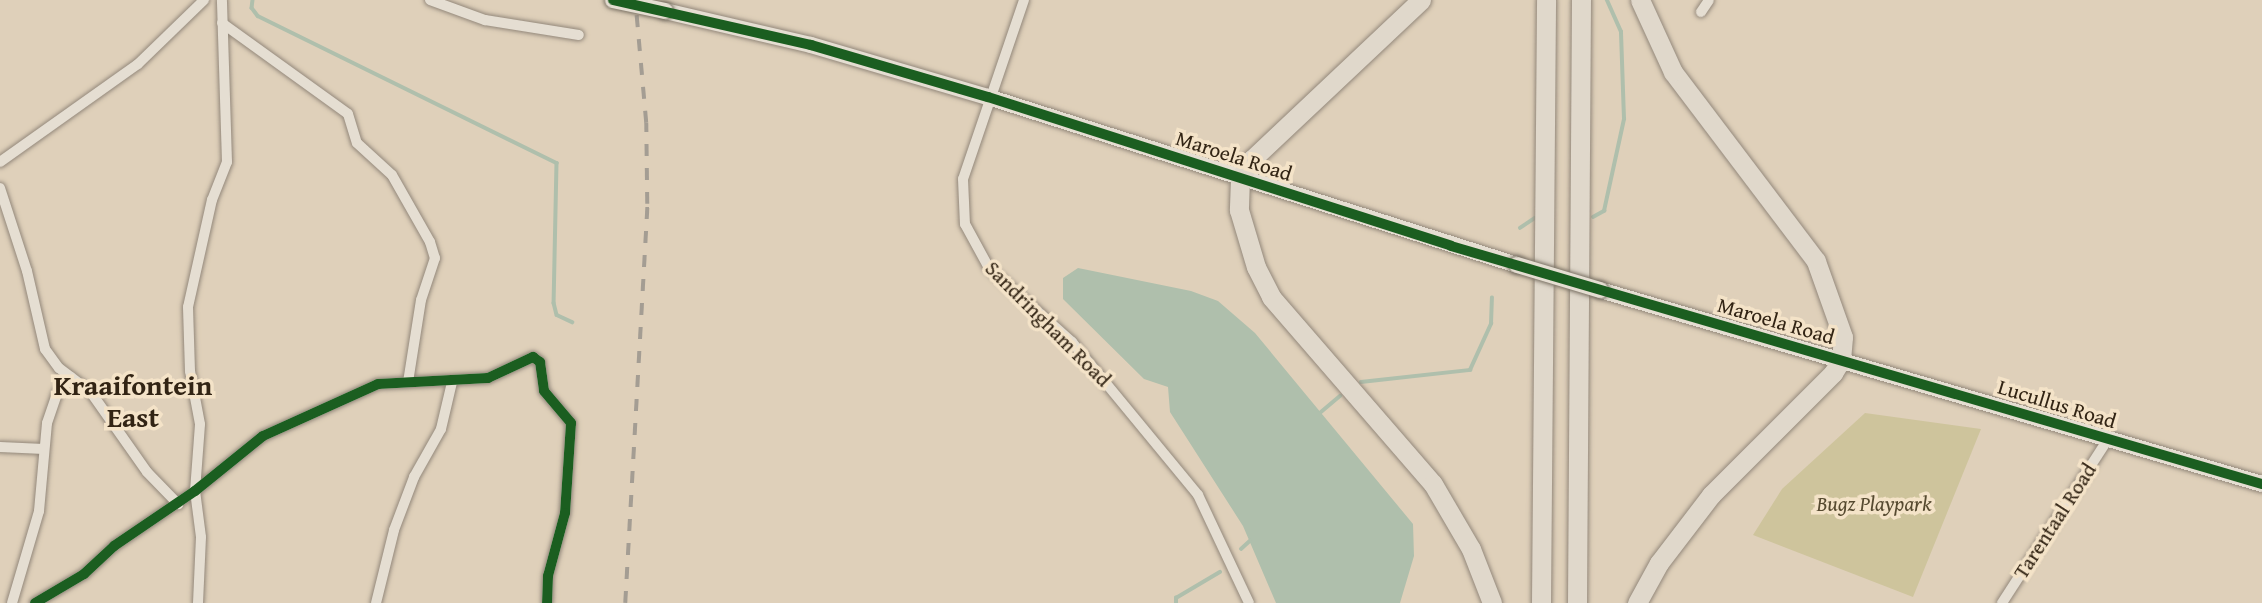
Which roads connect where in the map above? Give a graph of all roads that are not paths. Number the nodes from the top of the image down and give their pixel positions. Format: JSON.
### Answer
{"nodes":[{"id":1,"x":204,"y":0,"type":"edge"},
{"id":2,"x":222,"y":0,"type":"edge"},
{"id":3,"x":430,"y":0,"type":"edge"},
{"id":4,"x":613,"y":0,"type":"edge"},
{"id":5,"x":1024,"y":0,"type":"edge"},
{"id":6,"x":1421,"y":0,"type":"edge"},
{"id":7,"x":1546,"y":0,"type":"edge"},
{"id":8,"x":1581,"y":0,"type":"edge"},
{"id":9,"x":1640,"y":0,"type":"edge"},
{"id":10,"x":1709,"y":0,"type":"edge"},
{"id":11,"x":1701,"y":12,"type":"dead end"},
{"id":12,"x":222,"y":23,"type":"junction"},
{"id":13,"x":579,"y":35,"type":"dead end"},
{"id":14,"x":988,"y":97,"type":"junction"},
{"id":15,"x":0,"y":162,"type":"edge"},
{"id":16,"x":1240,"y":178,"type":"junction"},
{"id":17,"x":0,"y":188,"type":"edge"},
{"id":18,"x":1841,"y":360,"type":"junction"},
{"id":19,"x":71,"y":377,"type":"junction"},
{"id":20,"x":408,"y":382,"type":"junction"},
{"id":21,"x":452,"y":382,"type":"junction"},
{"id":22,"x":2108,"y":439,"type":"junction"},
{"id":23,"x":0,"y":447,"type":"edge"},
{"id":24,"x":44,"y":449,"type":"junction"},
{"id":25,"x":2262,"y":484,"type":"edge"},
{"id":26,"x":195,"y":491,"type":"junction"},
{"id":27,"x":178,"y":504,"type":"junction"},
{"id":28,"x":12,"y":603,"type":"edge"},
{"id":29,"x":34,"y":603,"type":"edge"},
{"id":30,"x":198,"y":603,"type":"edge"},
{"id":31,"x":376,"y":603,"type":"edge"},
{"id":32,"x":547,"y":603,"type":"edge"},
{"id":33,"x":1248,"y":603,"type":"edge"},
{"id":34,"x":1492,"y":603,"type":"edge"},
{"id":35,"x":1541,"y":603,"type":"edge"},
{"id":36,"x":1577,"y":603,"type":"edge"},
{"id":37,"x":1637,"y":603,"type":"edge"},
{"id":38,"x":2002,"y":603,"type":"edge"}],
"edges":[{"from":1,"to":15,"type":"street"},
{"from":2,"to":12,"type":"street"},
{"from":3,"to":13,"type":"street"},
{"from":4,"to":14,"type":"street","name":"Maroela Road","bridge":true},
{"from":5,"to":14,"type":"street","name":"Sandringham Road"},
{"from":6,"to":16,"type":"highway"},
{"from":7,"to":35,"type":"highway"},
{"from":8,"to":36,"type":"highway"},
{"from":9,"to":18,"type":"highway"},
{"from":10,"to":11,"type":"street"},
{"from":12,"to":20,"type":"street"},
{"from":12,"to":26,"type":"street"},
{"from":14,"to":16,"type":"street","name":"Maroela Road"},
{"from":14,"to":33,"type":"street","name":"Sandringham Road"},
{"from":16,"to":18,"type":"street","name":"Maroela Road","bridge":true},
{"from":16,"to":34,"type":"highway"},
{"from":17,"to":19,"type":"street"},
{"from":18,"to":22,"type":"street","name":"Lucullus Road"},
{"from":18,"to":37,"type":"highway"},
{"from":19,"to":24,"type":"street"},
{"from":19,"to":27,"type":"street"},
{"from":20,"to":21,"type":"street"},
{"from":20,"to":26,"type":"street"},
{"from":21,"to":31,"type":"street"},
{"from":21,"to":32,"type":"street"},
{"from":22,"to":25,"type":"street","name":"Lucullus Road"},
{"from":22,"to":38,"type":"street","name":"Tarentaal Road"},
{"from":23,"to":24,"type":"street"},
{"from":24,"to":28,"type":"street"},
{"from":26,"to":27,"type":"street"},
{"from":26,"to":30,"type":"street"},
{"from":27,"to":29,"type":"street"}]}
